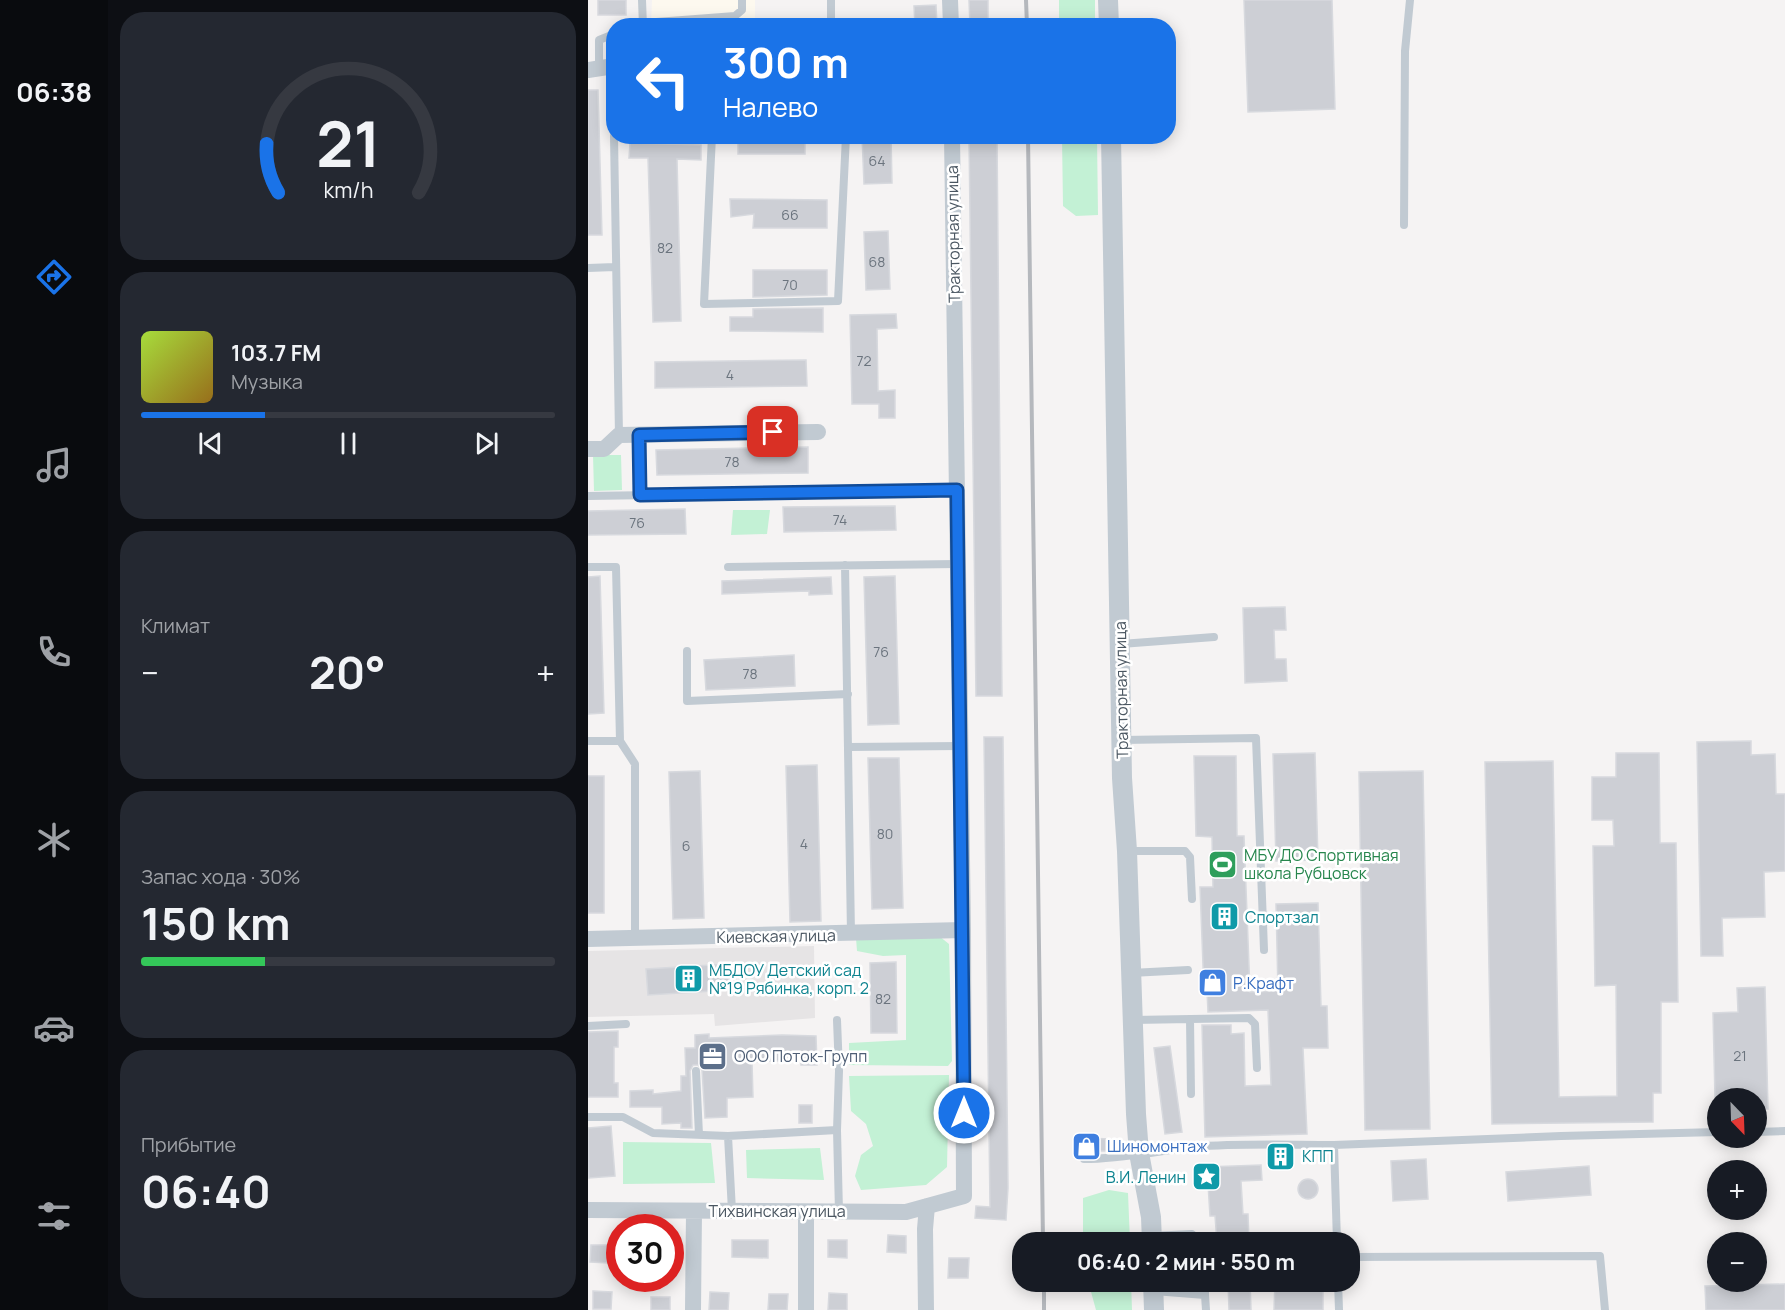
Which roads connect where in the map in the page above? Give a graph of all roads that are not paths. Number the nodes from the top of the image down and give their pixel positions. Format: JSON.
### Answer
{"nodes":[{"id":1,"x":642,"y":0,"type":"edge"},
{"id":2,"x":742,"y":0,"type":"edge"},
{"id":3,"x":831,"y":0,"type":"edge"},
{"id":4,"x":950,"y":0,"type":"edge"},
{"id":5,"x":1108,"y":0,"type":"edge"},
{"id":6,"x":1410,"y":0,"type":"edge"},
{"id":7,"x":641,"y":18,"type":"edge"},
{"id":8,"x":714,"y":18,"type":"edge"},
{"id":9,"x":831,"y":18,"type":"edge"},
{"id":10,"x":951,"y":18,"type":"edge"},
{"id":11,"x":1109,"y":18,"type":"edge"},
{"id":12,"x":606,"y":37,"type":"edge"},
{"id":13,"x":600,"y":69,"type":"edge"},
{"id":14,"x":614,"y":144,"type":"edge"},
{"id":15,"x":712,"y":144,"type":"edge"},
{"id":16,"x":846,"y":144,"type":"edge"},
{"id":17,"x":952,"y":144,"type":"edge"},
{"id":18,"x":1111,"y":144,"type":"edge"},
{"id":19,"x":1404,"y":225,"type":"dead end"},
{"id":20,"x":615,"y":267,"type":"junction"},
{"id":21,"x":588,"y":268,"type":"edge"},
{"id":22,"x":818,"y":432,"type":"dead end"},
{"id":23,"x":619,"y":435,"type":"junction"},
{"id":24,"x":639,"y":435,"type":"junction"},
{"id":25,"x":588,"y":449,"type":"edge"},
{"id":26,"x":957,"y":490,"type":"junction"},
{"id":27,"x":640,"y":495,"type":"junction"},
{"id":28,"x":588,"y":496,"type":"edge"},
{"id":29,"x":957,"y":564,"type":"junction"},
{"id":30,"x":845,"y":565,"type":"junction"},
{"id":31,"x":588,"y":567,"type":"edge"},
{"id":32,"x":728,"y":567,"type":"dead end"},
{"id":33,"x":1214,"y":637,"type":"dead end"},
{"id":34,"x":1120,"y":644,"type":"junction"},
{"id":35,"x":687,"y":651,"type":"dead end"},
{"id":36,"x":848,"y":694,"type":"junction"},
{"id":37,"x":1122,"y":740,"type":"junction"},
{"id":38,"x":588,"y":741,"type":"edge"},
{"id":39,"x":620,"y":741,"type":"junction"},
{"id":40,"x":960,"y":746,"type":"junction"},
{"id":41,"x":849,"y":747,"type":"junction"},
{"id":42,"x":1127,"y":851,"type":"junction"},
{"id":43,"x":1192,"y":899,"type":"dead end"},
{"id":44,"x":963,"y":930,"type":"junction"},
{"id":45,"x":851,"y":934,"type":"junction"},
{"id":46,"x":588,"y":939,"type":"edge"},
{"id":47,"x":635,"y":939,"type":"junction"},
{"id":48,"x":1263,"y":950,"type":"dead end"},
{"id":49,"x":1188,"y":970,"type":"dead end"},
{"id":50,"x":1130,"y":974,"type":"junction"},
{"id":51,"x":1190,"y":1019,"type":"junction"},
{"id":52,"x":837,"y":1020,"type":"dead end"},
{"id":53,"x":1132,"y":1020,"type":"junction"},
{"id":54,"x":626,"y":1024,"type":"dead end"},
{"id":55,"x":588,"y":1026,"type":"edge"},
{"id":56,"x":1257,"y":1068,"type":"dead end"},
{"id":57,"x":696,"y":1071,"type":"dead end"},
{"id":58,"x":1191,"y":1094,"type":"dead end"},
{"id":59,"x":588,"y":1117,"type":"edge"},
{"id":60,"x":837,"y":1130,"type":"junction"},
{"id":61,"x":1767,"y":1131,"type":"edge"},
{"id":62,"x":1785,"y":1131,"type":"edge"},
{"id":63,"x":1707,"y":1132,"type":"edge"},
{"id":64,"x":699,"y":1135,"type":"junction"},
{"id":65,"x":728,"y":1136,"type":"junction"},
{"id":66,"x":1334,"y":1145,"type":"junction"},
{"id":67,"x":1139,"y":1153,"type":"junction"},
{"id":68,"x":1084,"y":1159,"type":"dead end"},
{"id":69,"x":964,"y":1196,"type":"joint"},
{"id":70,"x":927,"y":1206,"type":"junction"},
{"id":71,"x":588,"y":1210,"type":"edge"},
{"id":72,"x":694,"y":1211,"type":"junction"},
{"id":73,"x":732,"y":1211,"type":"junction"},
{"id":74,"x":806,"y":1212,"type":"junction"},
{"id":75,"x":839,"y":1212,"type":"junction"},
{"id":76,"x":1151,"y":1232,"type":"edge"},
{"id":77,"x":1337,"y":1232,"type":"edge"},
{"id":78,"x":1360,"y":1257,"type":"edge"},
{"id":79,"x":1338,"y":1292,"type":"edge"},
{"id":80,"x":1153,"y":1294,"type":"edge"},
{"id":81,"x":1205,"y":1294,"type":"joint"},
{"id":82,"x":693,"y":1310,"type":"edge"},
{"id":83,"x":806,"y":1310,"type":"edge"},
{"id":84,"x":926,"y":1310,"type":"edge"},
{"id":85,"x":1206,"y":1310,"type":"edge"},
{"id":86,"x":1339,"y":1310,"type":"edge"},
{"id":87,"x":1605,"y":1310,"type":"edge"}],
"edges":[{"from":1,"to":7,"type":"lane"},
{"from":2,"to":8,"type":"lane"},
{"from":3,"to":9,"type":"lane"},
{"from":4,"to":10,"type":"street"},
{"from":5,"to":11,"type":"street"},
{"from":6,"to":19,"type":"lane"},
{"from":12,"to":13,"type":"lane"},
{"from":14,"to":20,"type":"lane"},
{"from":15,"to":16,"type":"lane"},
{"from":17,"to":26,"type":"street","name":"Тракторная улица"},
{"from":18,"to":34,"type":"street","name":"Тракторная улица"},
{"from":20,"to":21,"type":"lane"},
{"from":20,"to":23,"type":"lane"},
{"from":22,"to":24,"type":"street"},
{"from":23,"to":24,"type":"street"},
{"from":23,"to":25,"type":"street"},
{"from":24,"to":27,"type":"lane"},
{"from":26,"to":27,"type":"lane"},
{"from":26,"to":29,"type":"street","name":"Тракторная улица"},
{"from":27,"to":28,"type":"lane"},
{"from":29,"to":30,"type":"lane"},
{"from":29,"to":40,"type":"street","name":"Тракторная улица"},
{"from":30,"to":32,"type":"lane"},
{"from":30,"to":36,"type":"lane"},
{"from":31,"to":39,"type":"lane"},
{"from":33,"to":34,"type":"lane"},
{"from":34,"to":37,"type":"street","name":"Тракторная улица"},
{"from":35,"to":36,"type":"lane"},
{"from":36,"to":41,"type":"lane"},
{"from":37,"to":42,"type":"street","name":"Тракторная улица"},
{"from":37,"to":48,"type":"lane"},
{"from":38,"to":39,"type":"lane"},
{"from":39,"to":47,"type":"lane"},
{"from":40,"to":41,"type":"lane"},
{"from":40,"to":44,"type":"street","name":"Тракторная улица"},
{"from":41,"to":45,"type":"lane"},
{"from":42,"to":43,"type":"lane"},
{"from":42,"to":50,"type":"street","name":"Тракторная улица"},
{"from":44,"to":45,"type":"street","name":"Киевская улица"},
{"from":44,"to":69,"type":"street","name":"Тракторная улица"},
{"from":45,"to":47,"type":"street","name":"Киевская улица"},
{"from":46,"to":47,"type":"street","name":"Киевская улица"},
{"from":49,"to":50,"type":"lane"},
{"from":50,"to":53,"type":"street","name":"Тракторная улица"},
{"from":51,"to":53,"type":"lane"},
{"from":51,"to":56,"type":"lane"},
{"from":51,"to":58,"type":"lane"},
{"from":52,"to":60,"type":"lane"},
{"from":53,"to":67,"type":"street","name":"Тракторная улица"},
{"from":54,"to":55,"type":"lane"},
{"from":57,"to":64,"type":"lane"},
{"from":59,"to":64,"type":"lane"},
{"from":60,"to":65,"type":"lane"},
{"from":60,"to":75,"type":"lane"},
{"from":61,"to":62,"type":"lane"},
{"from":63,"to":66,"type":"lane"},
{"from":64,"to":65,"type":"lane"},
{"from":65,"to":73,"type":"lane"},
{"from":66,"to":67,"type":"lane"},
{"from":66,"to":77,"type":"lane"},
{"from":67,"to":68,"type":"lane"},
{"from":67,"to":76,"type":"street","name":"Тракторная улица"},
{"from":69,"to":70,"type":"street","name":"Тихвинская улица"},
{"from":70,"to":75,"type":"street","name":"Тихвинская улица"},
{"from":70,"to":84,"type":"street"},
{"from":71,"to":72,"type":"street","name":"Тихвинская улица"},
{"from":72,"to":73,"type":"street","name":"Тихвинская улица"},
{"from":72,"to":82,"type":"street"},
{"from":73,"to":74,"type":"street","name":"Тихвинская улица"},
{"from":74,"to":75,"type":"street","name":"Тихвинская улица"},
{"from":74,"to":83,"type":"street"},
{"from":78,"to":87,"type":"lane"},
{"from":79,"to":86,"type":"lane"},
{"from":80,"to":81,"type":"lane"},
{"from":81,"to":85,"type":"lane"}]}
